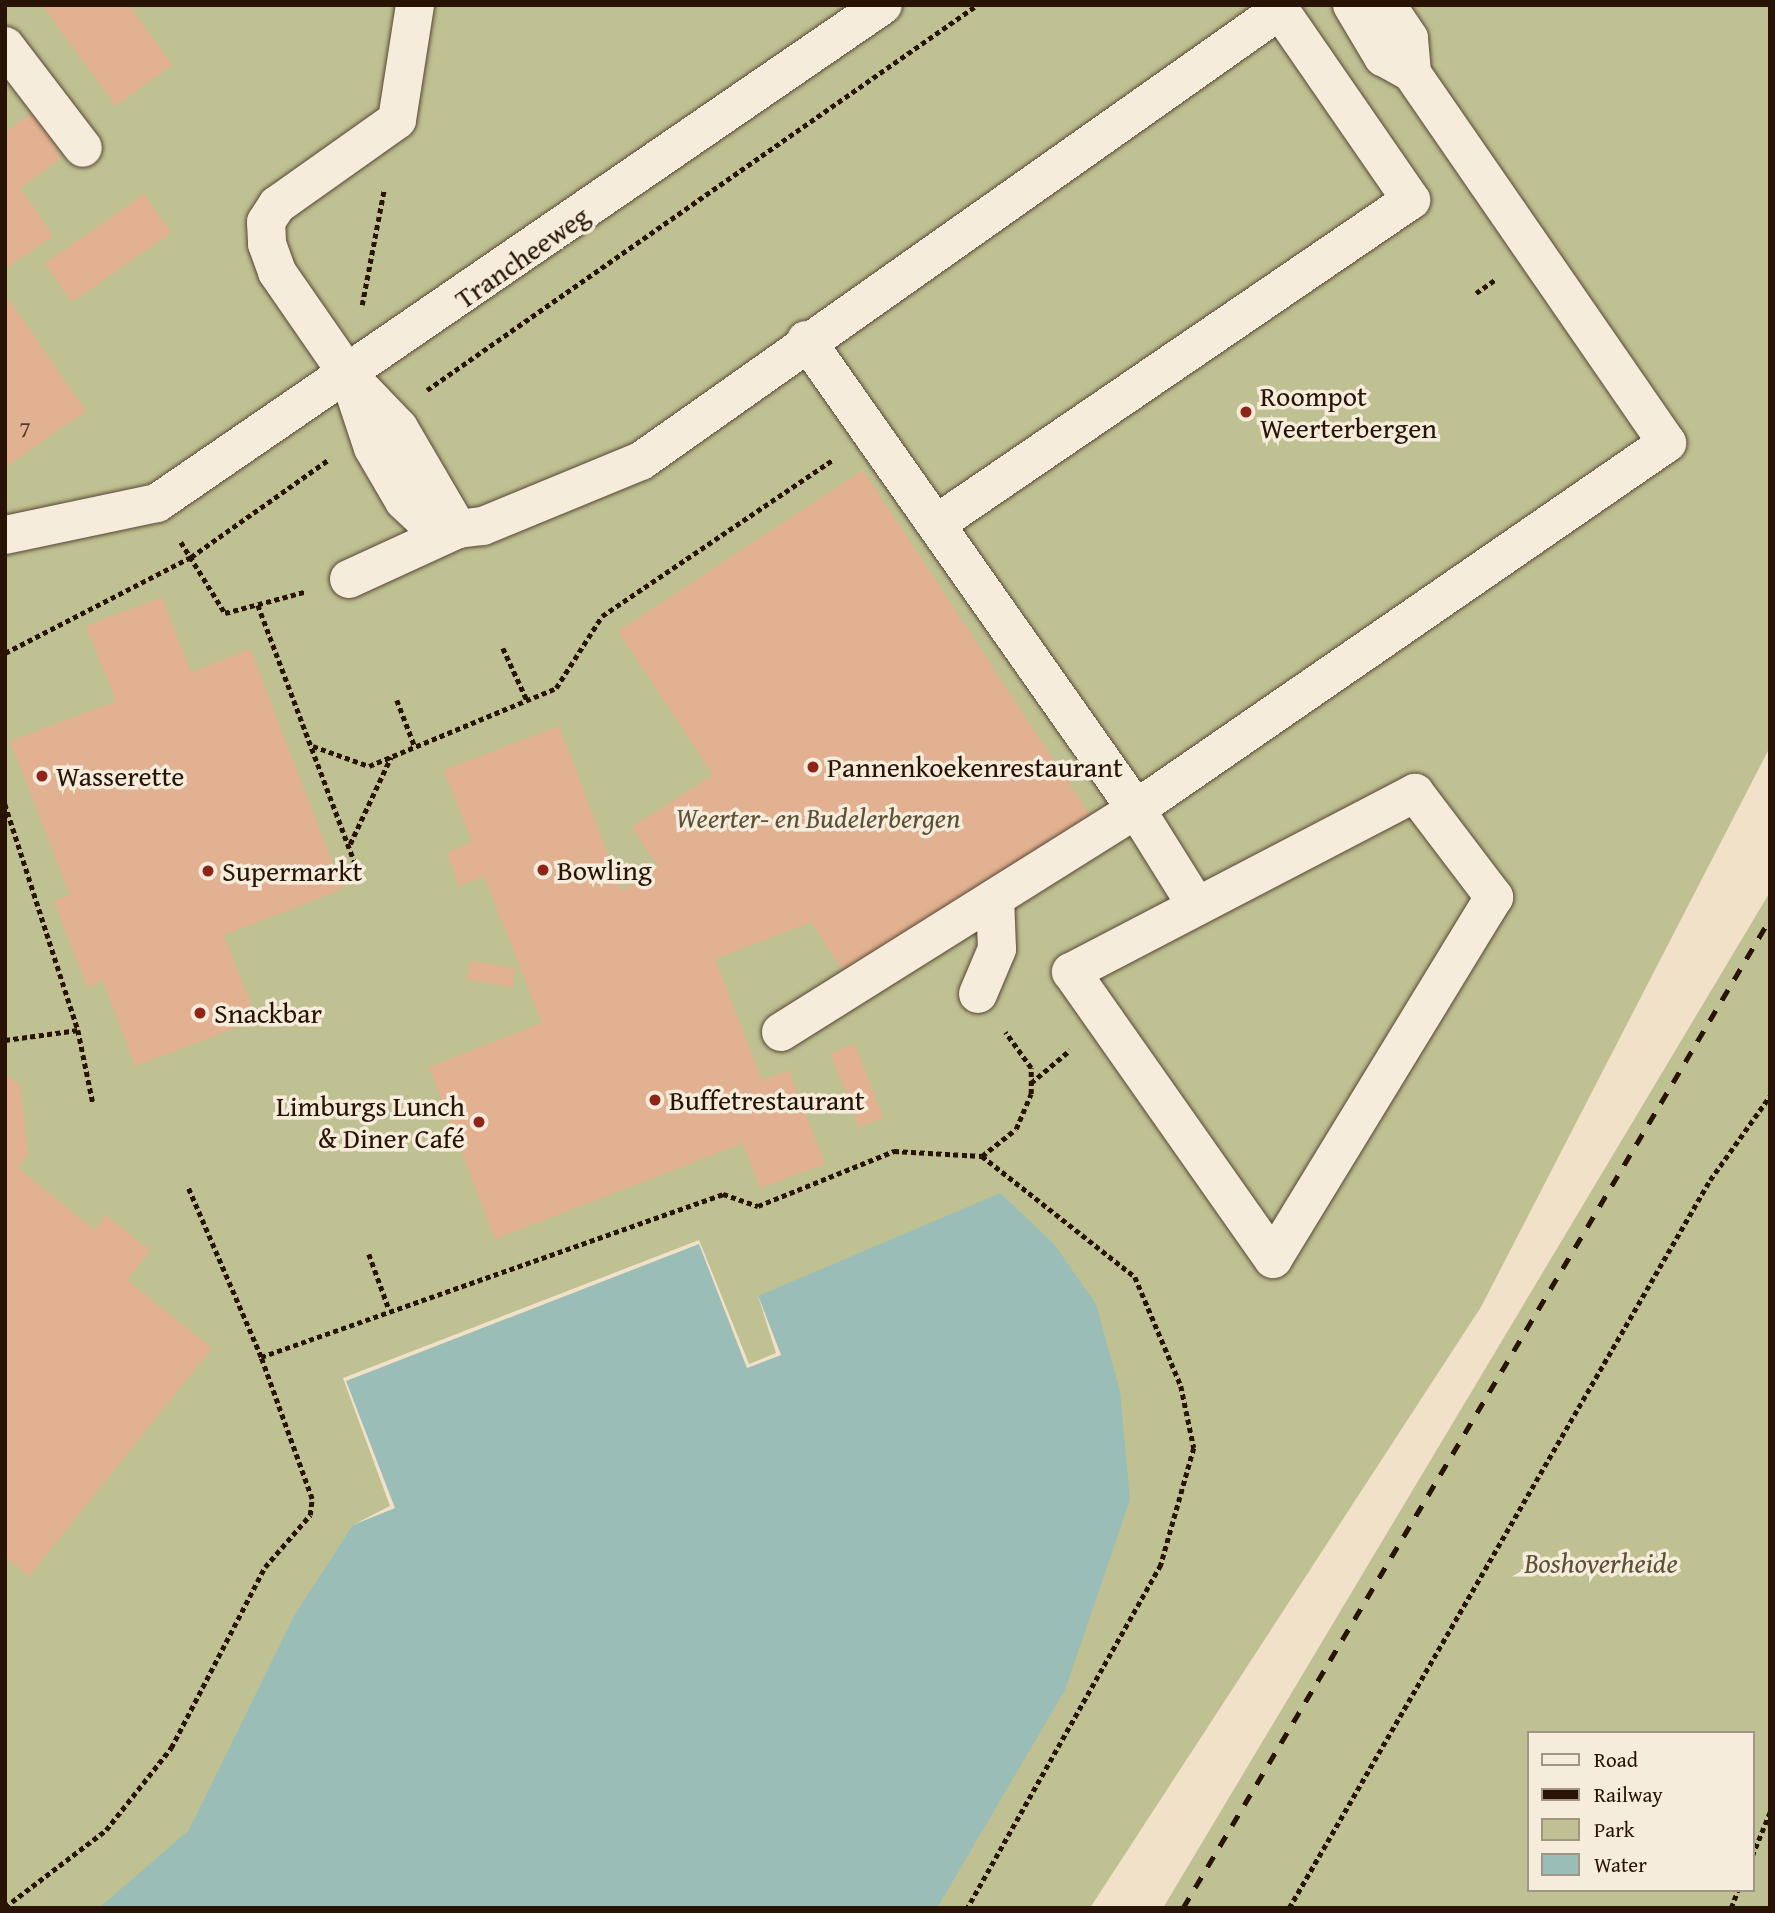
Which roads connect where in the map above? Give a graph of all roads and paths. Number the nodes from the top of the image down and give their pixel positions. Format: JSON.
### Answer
{"nodes":[{"id":1,"x":415,"y":5,"type":"edge"},
{"id":2,"x":883,"y":5,"type":"edge"},
{"id":3,"x":977,"y":5,"type":"edge"},
{"id":4,"x":1352,"y":5,"type":"edge"},
{"id":5,"x":1387,"y":5,"type":"edge"},
{"id":6,"x":1283,"y":8,"type":"edge"},
{"id":7,"x":5,"y":46,"type":"edge"},
{"id":8,"x":1412,"y":73,"type":"junction"},
{"id":9,"x":397,"y":120,"type":"junction"},
{"id":10,"x":83,"y":148,"type":"dead end"},
{"id":11,"x":806,"y":340,"type":"junction"},
{"id":12,"x":349,"y":376,"type":"junction"},
{"id":13,"x":377,"y":425,"type":"junction"},
{"id":14,"x":872,"y":433,"type":"junction"},
{"id":15,"x":157,"y":503,"type":"junction"},
{"id":16,"x":936,"y":524,"type":"junction"},
{"id":17,"x":458,"y":529,"type":"junction"},
{"id":18,"x":5,"y":535,"type":"edge"},
{"id":19,"x":191,"y":557,"type":"junction"},
{"id":20,"x":349,"y":579,"type":"joint"},
{"id":21,"x":258,"y":605,"type":"junction"},
{"id":22,"x":503,"y":648,"type":"dead end"},
{"id":23,"x":5,"y":653,"type":"edge"},
{"id":24,"x":397,"y":700,"type":"dead end"},
{"id":25,"x":527,"y":700,"type":"junction"},
{"id":26,"x":313,"y":746,"type":"junction"},
{"id":27,"x":415,"y":747,"type":"junction"},
{"id":28,"x":391,"y":757,"type":"junction"},
{"id":29,"x":5,"y":804,"type":"edge"},
{"id":30,"x":1136,"y":809,"type":"junction"},
{"id":31,"x":349,"y":844,"type":"junction"},
{"id":32,"x":359,"y":873,"type":"dead end"},
{"id":33,"x":995,"y":898,"type":"junction"},
{"id":34,"x":1196,"y":905,"type":"junction"},
{"id":35,"x":978,"y":993,"type":"joint"},
{"id":36,"x":78,"y":1030,"type":"junction"},
{"id":37,"x":781,"y":1032,"type":"dead end"},
{"id":38,"x":5,"y":1040,"type":"edge"},
{"id":39,"x":1770,"y":1096,"type":"edge"},
{"id":40,"x":93,"y":1102,"type":"dead end"},
{"id":41,"x":982,"y":1156,"type":"junction"},
{"id":42,"x":187,"y":1185,"type":"dead end"},
{"id":43,"x":369,"y":1254,"type":"dead end"},
{"id":44,"x":389,"y":1309,"type":"junction"},
{"id":45,"x":261,"y":1357,"type":"junction"},
{"id":46,"x":1770,"y":1812,"type":"edge"},
{"id":47,"x":1754,"y":1851,"type":"edge"},
{"id":48,"x":5,"y":1907,"type":"edge"},
{"id":49,"x":968,"y":1908,"type":"edge"},
{"id":50,"x":1289,"y":1908,"type":"edge"}],
"edges":[{"from":1,"to":9,"type":"lane"},
{"from":2,"to":12,"type":"lane","name":"Trancheeweg"},
{"from":3,"to":13,"type":"path"},
{"from":4,"to":8,"type":"lane"},
{"from":5,"to":8,"type":"lane"},
{"from":6,"to":11,"type":"lane"},
{"from":6,"to":16,"type":"lane"},
{"from":7,"to":10,"type":"lane"},
{"from":8,"to":30,"type":"lane"},
{"from":9,"to":12,"type":"path"},
{"from":9,"to":12,"type":"lane"},
{"from":11,"to":14,"type":"lane"},
{"from":11,"to":17,"type":"lane"},
{"from":12,"to":13,"type":"lane"},
{"from":12,"to":15,"type":"lane","name":"Trancheeweg"},
{"from":13,"to":17,"type":"lane"},
{"from":13,"to":19,"type":"path"},
{"from":14,"to":16,"type":"lane"},
{"from":14,"to":25,"type":"path"},
{"from":15,"to":18,"type":"lane"},
{"from":15,"to":19,"type":"path"},
{"from":16,"to":30,"type":"lane"},
{"from":17,"to":20,"type":"lane"},
{"from":19,"to":21,"type":"path"},
{"from":19,"to":23,"type":"path"},
{"from":20,"to":21,"type":"path"},
{"from":21,"to":26,"type":"path"},
{"from":22,"to":25,"type":"path"},
{"from":24,"to":27,"type":"path"},
{"from":25,"to":27,"type":"path"},
{"from":26,"to":28,"type":"path"},
{"from":26,"to":31,"type":"path"},
{"from":27,"to":28,"type":"path"},
{"from":28,"to":31,"type":"path"},
{"from":29,"to":36,"type":"path"},
{"from":30,"to":33,"type":"lane"},
{"from":30,"to":34,"type":"lane"},
{"from":31,"to":32,"type":"path"},
{"from":33,"to":35,"type":"lane"},
{"from":33,"to":37,"type":"lane"},
{"from":34,"to":34,"type":"lane"},
{"from":35,"to":41,"type":"path"},
{"from":36,"to":38,"type":"path"},
{"from":36,"to":40,"type":"path"},
{"from":39,"to":50,"type":"path"},
{"from":41,"to":44,"type":"path"},
{"from":41,"to":49,"type":"path"},
{"from":42,"to":45,"type":"path"},
{"from":43,"to":44,"type":"path"},
{"from":44,"to":45,"type":"path"},
{"from":45,"to":48,"type":"path"},
{"from":46,"to":47,"type":"path"}]}
